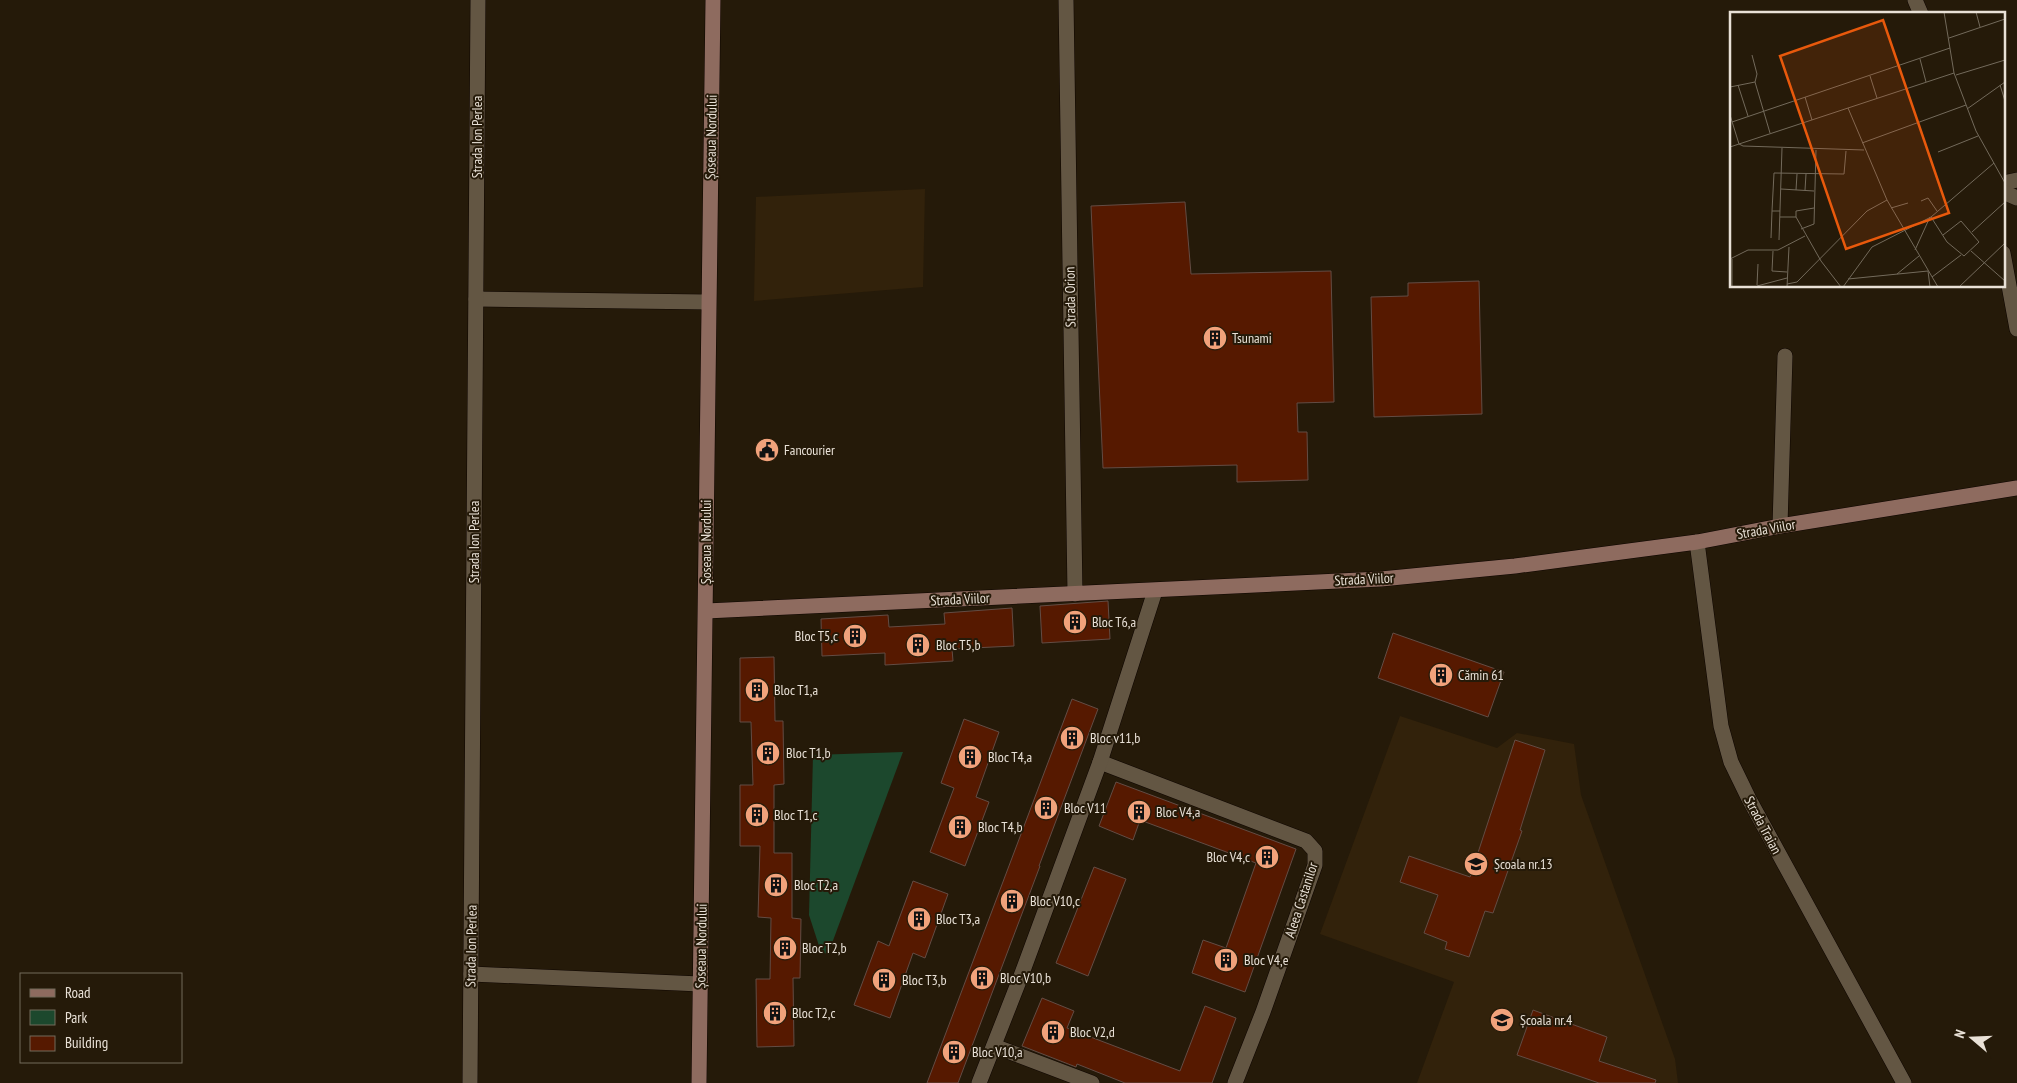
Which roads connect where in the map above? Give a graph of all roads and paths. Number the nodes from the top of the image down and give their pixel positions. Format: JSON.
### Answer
{"nodes":[{"id":1,"x":478,"y":0,"type":"edge"},
{"id":2,"x":713,"y":0,"type":"edge"},
{"id":3,"x":1066,"y":0,"type":"edge"},
{"id":4,"x":1915,"y":0,"type":"edge"},
{"id":5,"x":1920,"y":12,"type":"edge"},
{"id":6,"x":2017,"y":180,"type":"edge"},
{"id":7,"x":2004,"y":183,"type":"edge"},
{"id":8,"x":2004,"y":192,"type":"edge"},
{"id":9,"x":2017,"y":198,"type":"edge"},
{"id":10,"x":2004,"y":258,"type":"edge"},
{"id":11,"x":476,"y":299,"type":"junction"},
{"id":12,"x":708,"y":302,"type":"junction"},
{"id":13,"x":2017,"y":330,"type":"edge"},
{"id":14,"x":1785,"y":356,"type":"dead end"},
{"id":15,"x":2017,"y":488,"type":"edge"},
{"id":16,"x":1780,"y":526,"type":"junction"},
{"id":17,"x":1697,"y":542,"type":"junction"},
{"id":18,"x":1155,"y":591,"type":"junction"},
{"id":19,"x":1075,"y":594,"type":"junction"},
{"id":20,"x":706,"y":610,"type":"junction"},
{"id":21,"x":1100,"y":762,"type":"junction"},
{"id":22,"x":471,"y":974,"type":"junction"},
{"id":23,"x":700,"y":984,"type":"junction"},
{"id":24,"x":994,"y":1046,"type":"junction"},
{"id":25,"x":470,"y":1083,"type":"edge"},
{"id":26,"x":699,"y":1083,"type":"edge"},
{"id":27,"x":980,"y":1083,"type":"edge"},
{"id":28,"x":1092,"y":1083,"type":"edge"},
{"id":29,"x":1235,"y":1083,"type":"edge"},
{"id":30,"x":1904,"y":1083,"type":"edge"}],
"edges":[{"from":1,"to":11,"type":"street","name":"Strada Ion Perlea"},
{"from":2,"to":12,"type":"street","name":"Șoseaua Nordului"},
{"from":3,"to":19,"type":"street","name":"Strada Orion"},
{"from":4,"to":5,"type":"street"},
{"from":6,"to":7,"type":"street"},
{"from":8,"to":9,"type":"street"},
{"from":10,"to":13,"type":"street"},
{"from":11,"to":12,"type":"street"},
{"from":11,"to":22,"type":"street","name":"Strada Ion Perlea"},
{"from":12,"to":20,"type":"street","name":"Șoseaua Nordului"},
{"from":14,"to":16,"type":"street"},
{"from":15,"to":16,"type":"street","name":"Strada Viilor"},
{"from":16,"to":17,"type":"street","name":"Strada Viilor"},
{"from":17,"to":18,"type":"street","name":"Strada Viilor"},
{"from":17,"to":30,"type":"street","name":"Strada Traian"},
{"from":18,"to":19,"type":"street","name":"Strada Viilor"},
{"from":18,"to":21,"type":"street"},
{"from":19,"to":20,"type":"street","name":"Strada Viilor"},
{"from":20,"to":23,"type":"street","name":"Șoseaua Nordului"},
{"from":21,"to":24,"type":"street"},
{"from":21,"to":29,"type":"street","name":"Aleea Castanilor"},
{"from":22,"to":23,"type":"street"},
{"from":22,"to":25,"type":"street","name":"Strada Ion Perlea"},
{"from":23,"to":26,"type":"street","name":"Șoseaua Nordului"},
{"from":24,"to":27,"type":"street"},
{"from":24,"to":28,"type":"street"}]}
